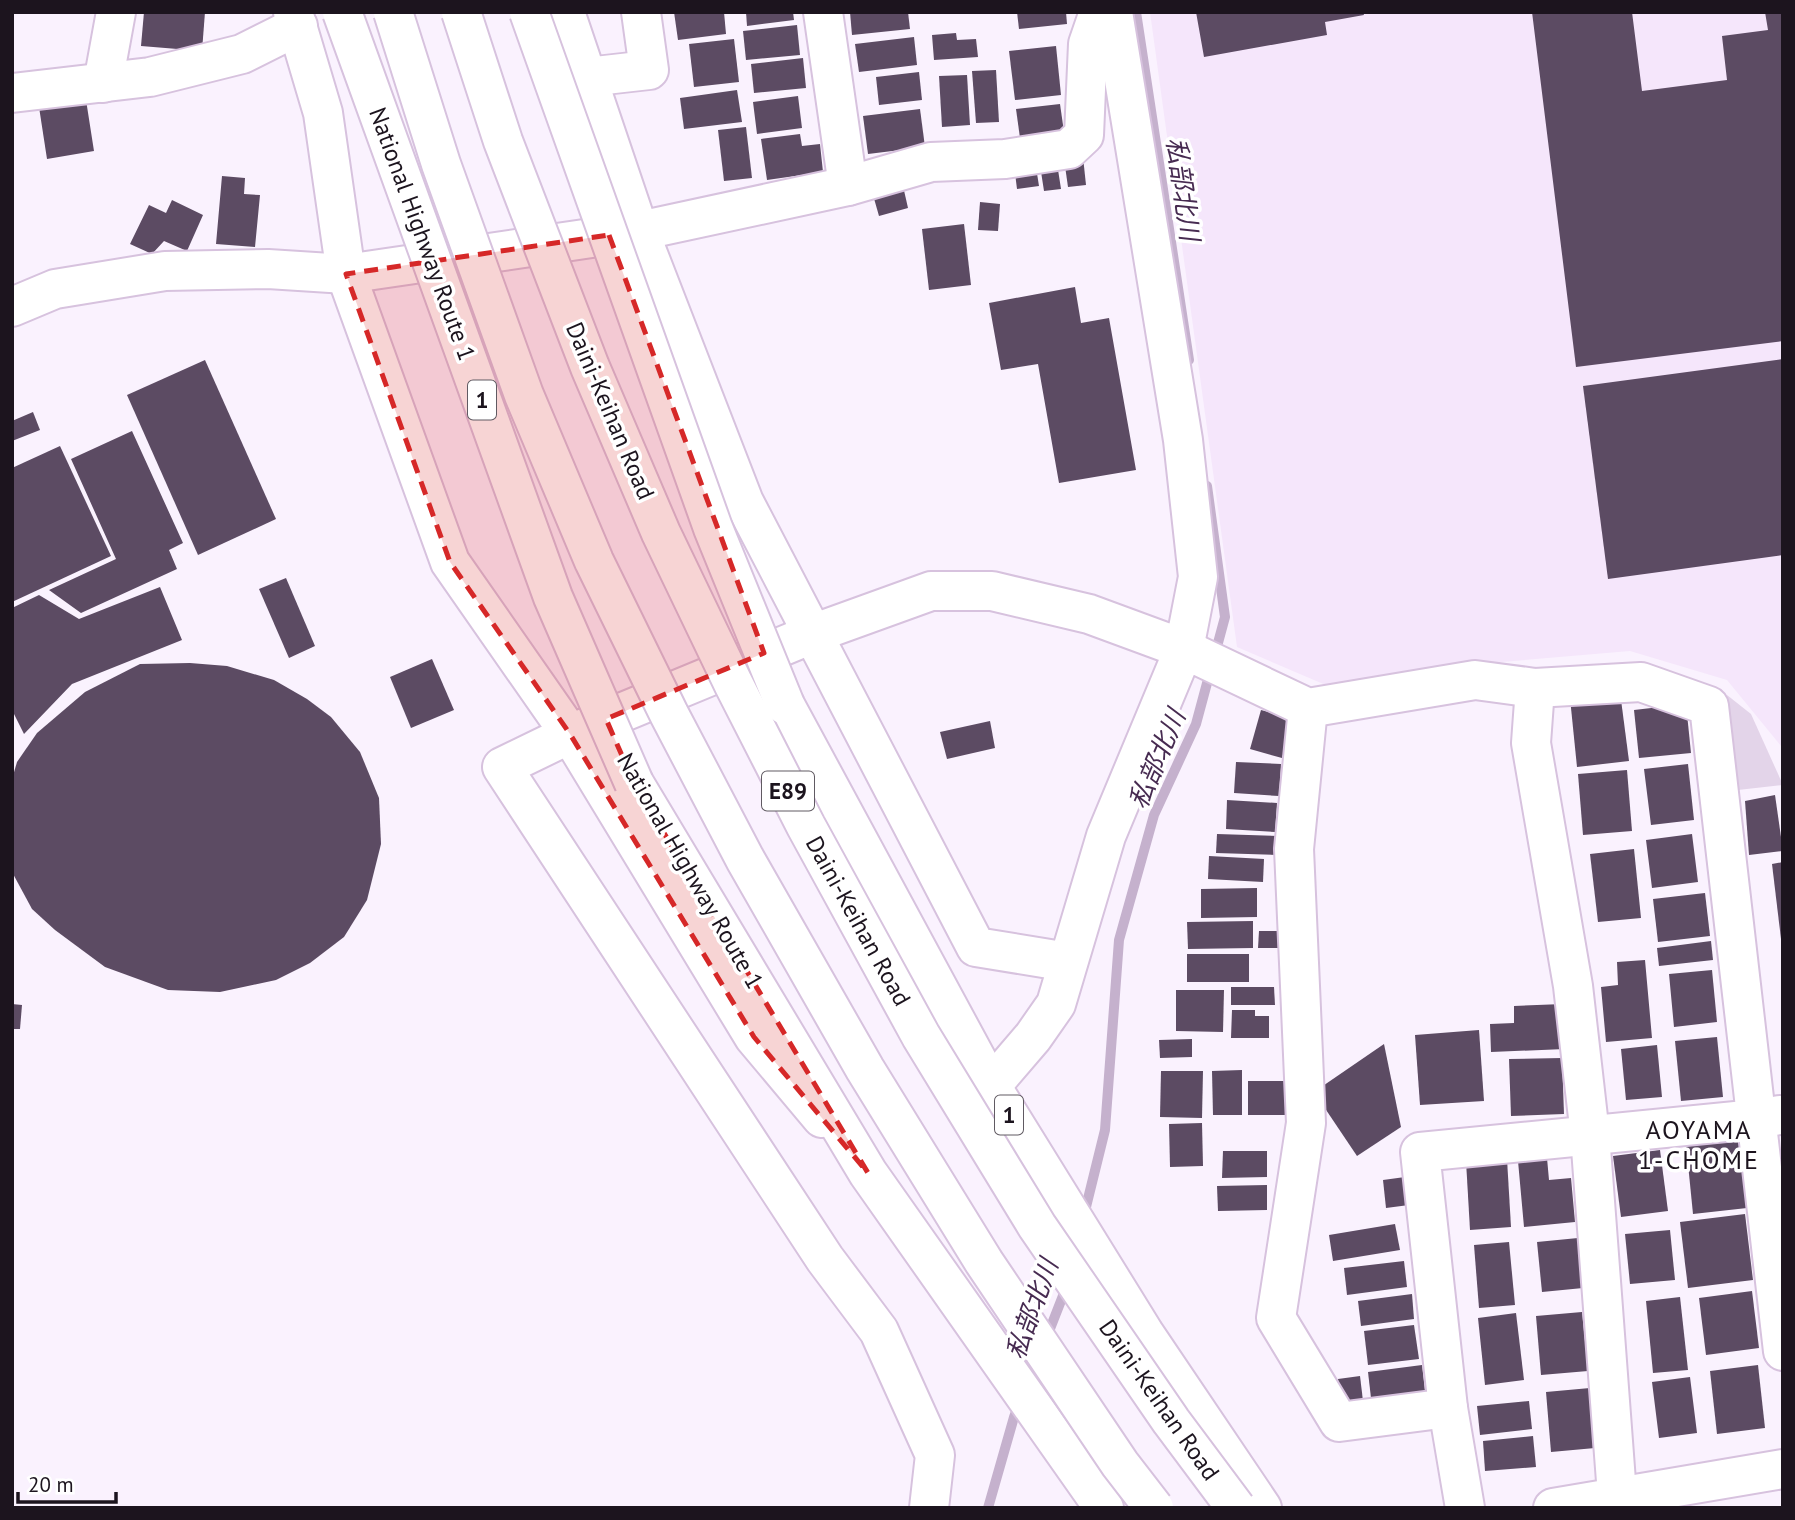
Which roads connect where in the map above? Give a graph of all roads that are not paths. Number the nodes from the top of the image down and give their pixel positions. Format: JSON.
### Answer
{"nodes":[{"id":1,"x":116,"y":12,"type":"edge"},
{"id":2,"x":342,"y":12,"type":"edge"},
{"id":3,"x":393,"y":12,"type":"edge"},
{"id":4,"x":461,"y":12,"type":"edge"},
{"id":5,"x":529,"y":12,"type":"edge"},
{"id":6,"x":565,"y":12,"type":"edge"},
{"id":7,"x":641,"y":12,"type":"edge"},
{"id":8,"x":823,"y":12,"type":"edge"},
{"id":9,"x":1099,"y":12,"type":"edge"},
{"id":10,"x":1113,"y":12,"type":"edge"},
{"id":11,"x":295,"y":19,"type":"edge"},
{"id":12,"x":587,"y":78,"type":"junction"},
{"id":13,"x":103,"y":83,"type":"junction"},
{"id":14,"x":12,"y":93,"type":"edge"},
{"id":15,"x":848,"y":186,"type":"junction"},
{"id":16,"x":639,"y":231,"type":"junction"},
{"id":17,"x":346,"y":274,"type":"junction"},
{"id":18,"x":12,"y":307,"type":"edge"},
{"id":19,"x":812,"y":634,"type":"junction"},
{"id":20,"x":1184,"y":649,"type":"junction"},
{"id":21,"x":1535,"y":688,"type":"junction"},
{"id":22,"x":1308,"y":708,"type":"junction"},
{"id":23,"x":570,"y":734,"type":"junction"},
{"id":24,"x":1068,"y":962,"type":"junction"},
{"id":25,"x":990,"y":1086,"type":"junction"},
{"id":26,"x":1770,"y":1116,"type":"edge"},
{"id":27,"x":1590,"y":1135,"type":"junction"},
{"id":28,"x":868,"y":1173,"type":"junction"},
{"id":29,"x":1783,"y":1351,"type":"edge"},
{"id":30,"x":1448,"y":1408,"type":"junction"},
{"id":31,"x":1783,"y":1469,"type":"edge"},
{"id":32,"x":1618,"y":1502,"type":"edge"},
{"id":33,"x":929,"y":1508,"type":"edge"},
{"id":34,"x":1104,"y":1508,"type":"edge"},
{"id":35,"x":1154,"y":1508,"type":"edge"},
{"id":36,"x":1236,"y":1508,"type":"edge"},
{"id":37,"x":1262,"y":1508,"type":"edge"},
{"id":38,"x":1465,"y":1508,"type":"edge"},
{"id":39,"x":1553,"y":1508,"type":"edge"}],
"edges":[{"from":1,"to":13,"type":"main road"},
{"from":2,"to":28,"type":"main road","name":"National Highway Route 1","number":"1","bridge":true},
{"from":3,"to":35,"type":"main road","bridge":true},
{"from":4,"to":36,"type":"main road","name":"Daini-Keihan Road","number":"E89","bridge":true},
{"from":5,"to":25,"type":"main road","number":"1","bridge":true},
{"from":6,"to":12,"type":"main road"},
{"from":7,"to":12,"type":"main road"},
{"from":8,"to":15,"type":"main road"},
{"from":9,"to":15,"type":"main road"},
{"from":10,"to":20,"type":"main road"},
{"from":11,"to":13,"type":"main road"},
{"from":11,"to":17,"type":"main road"},
{"from":12,"to":16,"type":"main road"},
{"from":13,"to":14,"type":"main road"},
{"from":15,"to":16,"type":"main road"},
{"from":16,"to":17,"type":"main road"},
{"from":16,"to":19,"type":"main road"},
{"from":17,"to":18,"type":"main road"},
{"from":17,"to":23,"type":"main road"},
{"from":19,"to":20,"type":"main road"},
{"from":19,"to":23,"type":"main road"},
{"from":19,"to":24,"type":"main road"},
{"from":20,"to":22,"type":"main road"},
{"from":20,"to":24,"type":"main road"},
{"from":21,"to":22,"type":"main road"},
{"from":21,"to":26,"type":"main road"},
{"from":21,"to":27,"type":"main road"},
{"from":22,"to":30,"type":"main road"},
{"from":23,"to":28,"type":"main road"},
{"from":23,"to":33,"type":"main road"},
{"from":24,"to":25,"type":"main road"},
{"from":25,"to":37,"type":"main road","number":"1"},
{"from":26,"to":27,"type":"main road"},
{"from":26,"to":29,"type":"main road"},
{"from":27,"to":30,"type":"main road"},
{"from":27,"to":32,"type":"main road"},
{"from":28,"to":34,"type":"main road","name":"National Highway Route 1","number":"1"},
{"from":30,"to":38,"type":"main road"},
{"from":31,"to":32,"type":"main road"},
{"from":32,"to":39,"type":"main road"}]}
